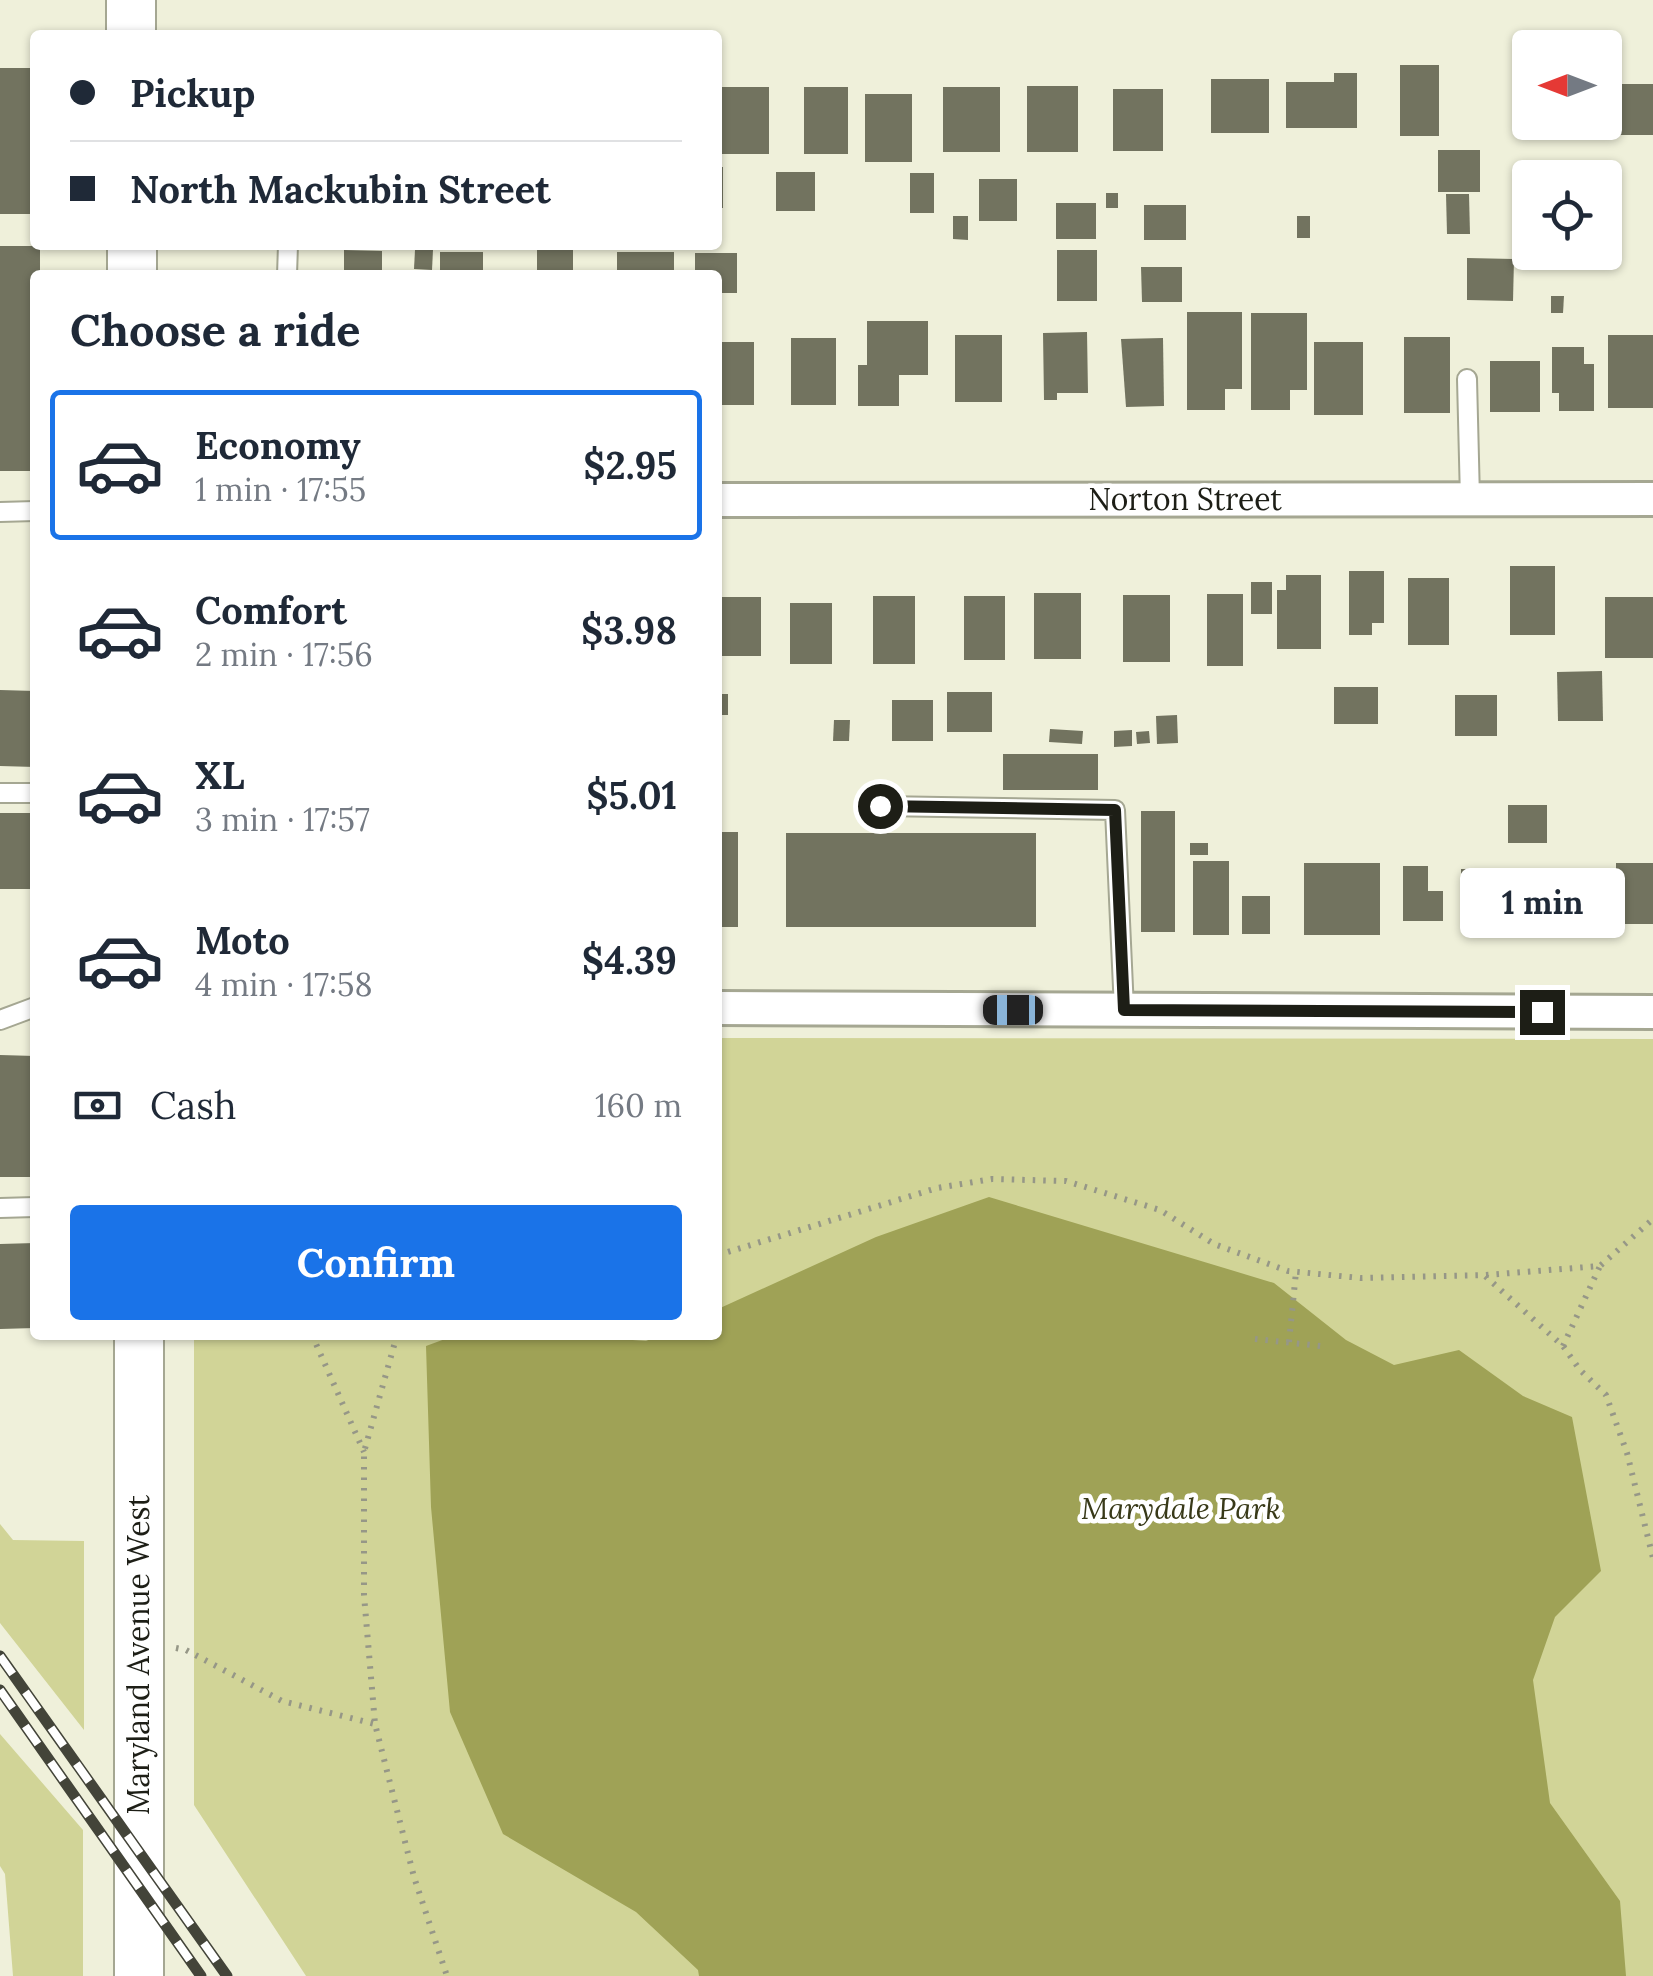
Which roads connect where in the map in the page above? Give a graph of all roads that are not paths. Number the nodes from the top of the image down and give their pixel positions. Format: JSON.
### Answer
{"nodes":[{"id":1,"x":131,"y":0,"type":"edge"},
{"id":2,"x":131,"y":30,"type":"edge"},
{"id":3,"x":1467,"y":379,"type":"dead end"},
{"id":4,"x":1470,"y":499,"type":"junction"},
{"id":5,"x":1653,"y":499,"type":"edge"},
{"id":6,"x":722,"y":500,"type":"edge"},
{"id":7,"x":30,"y":511,"type":"edge"},
{"id":8,"x":0,"y":512,"type":"edge"},
{"id":9,"x":0,"y":792,"type":"edge"},
{"id":10,"x":30,"y":793,"type":"edge"},
{"id":11,"x":880,"y":806,"type":"dead end"},
{"id":12,"x":722,"y":1008,"type":"edge"},
{"id":13,"x":30,"y":1009,"type":"edge"},
{"id":14,"x":1124,"y":1010,"type":"junction"},
{"id":15,"x":1653,"y":1012,"type":"edge"},
{"id":16,"x":0,"y":1020,"type":"edge"},
{"id":17,"x":30,"y":1207,"type":"edge"},
{"id":18,"x":0,"y":1208,"type":"edge"},
{"id":19,"x":138,"y":1340,"type":"edge"},
{"id":20,"x":139,"y":1976,"type":"edge"}],
"edges":[{"from":1,"to":2,"type":"main road"},
{"from":3,"to":4,"type":"lane"},
{"from":4,"to":5,"type":"street","name":"Norton Street"},
{"from":4,"to":6,"type":"street","name":"Norton Street"},
{"from":7,"to":8,"type":"lane"},
{"from":9,"to":10,"type":"lane"},
{"from":11,"to":14,"type":"lane"},
{"from":12,"to":14,"type":"street"},
{"from":13,"to":16,"type":"lane"},
{"from":14,"to":15,"type":"street"},
{"from":17,"to":18,"type":"lane"},
{"from":19,"to":20,"type":"main road","name":"Maryland Avenue West"}]}
